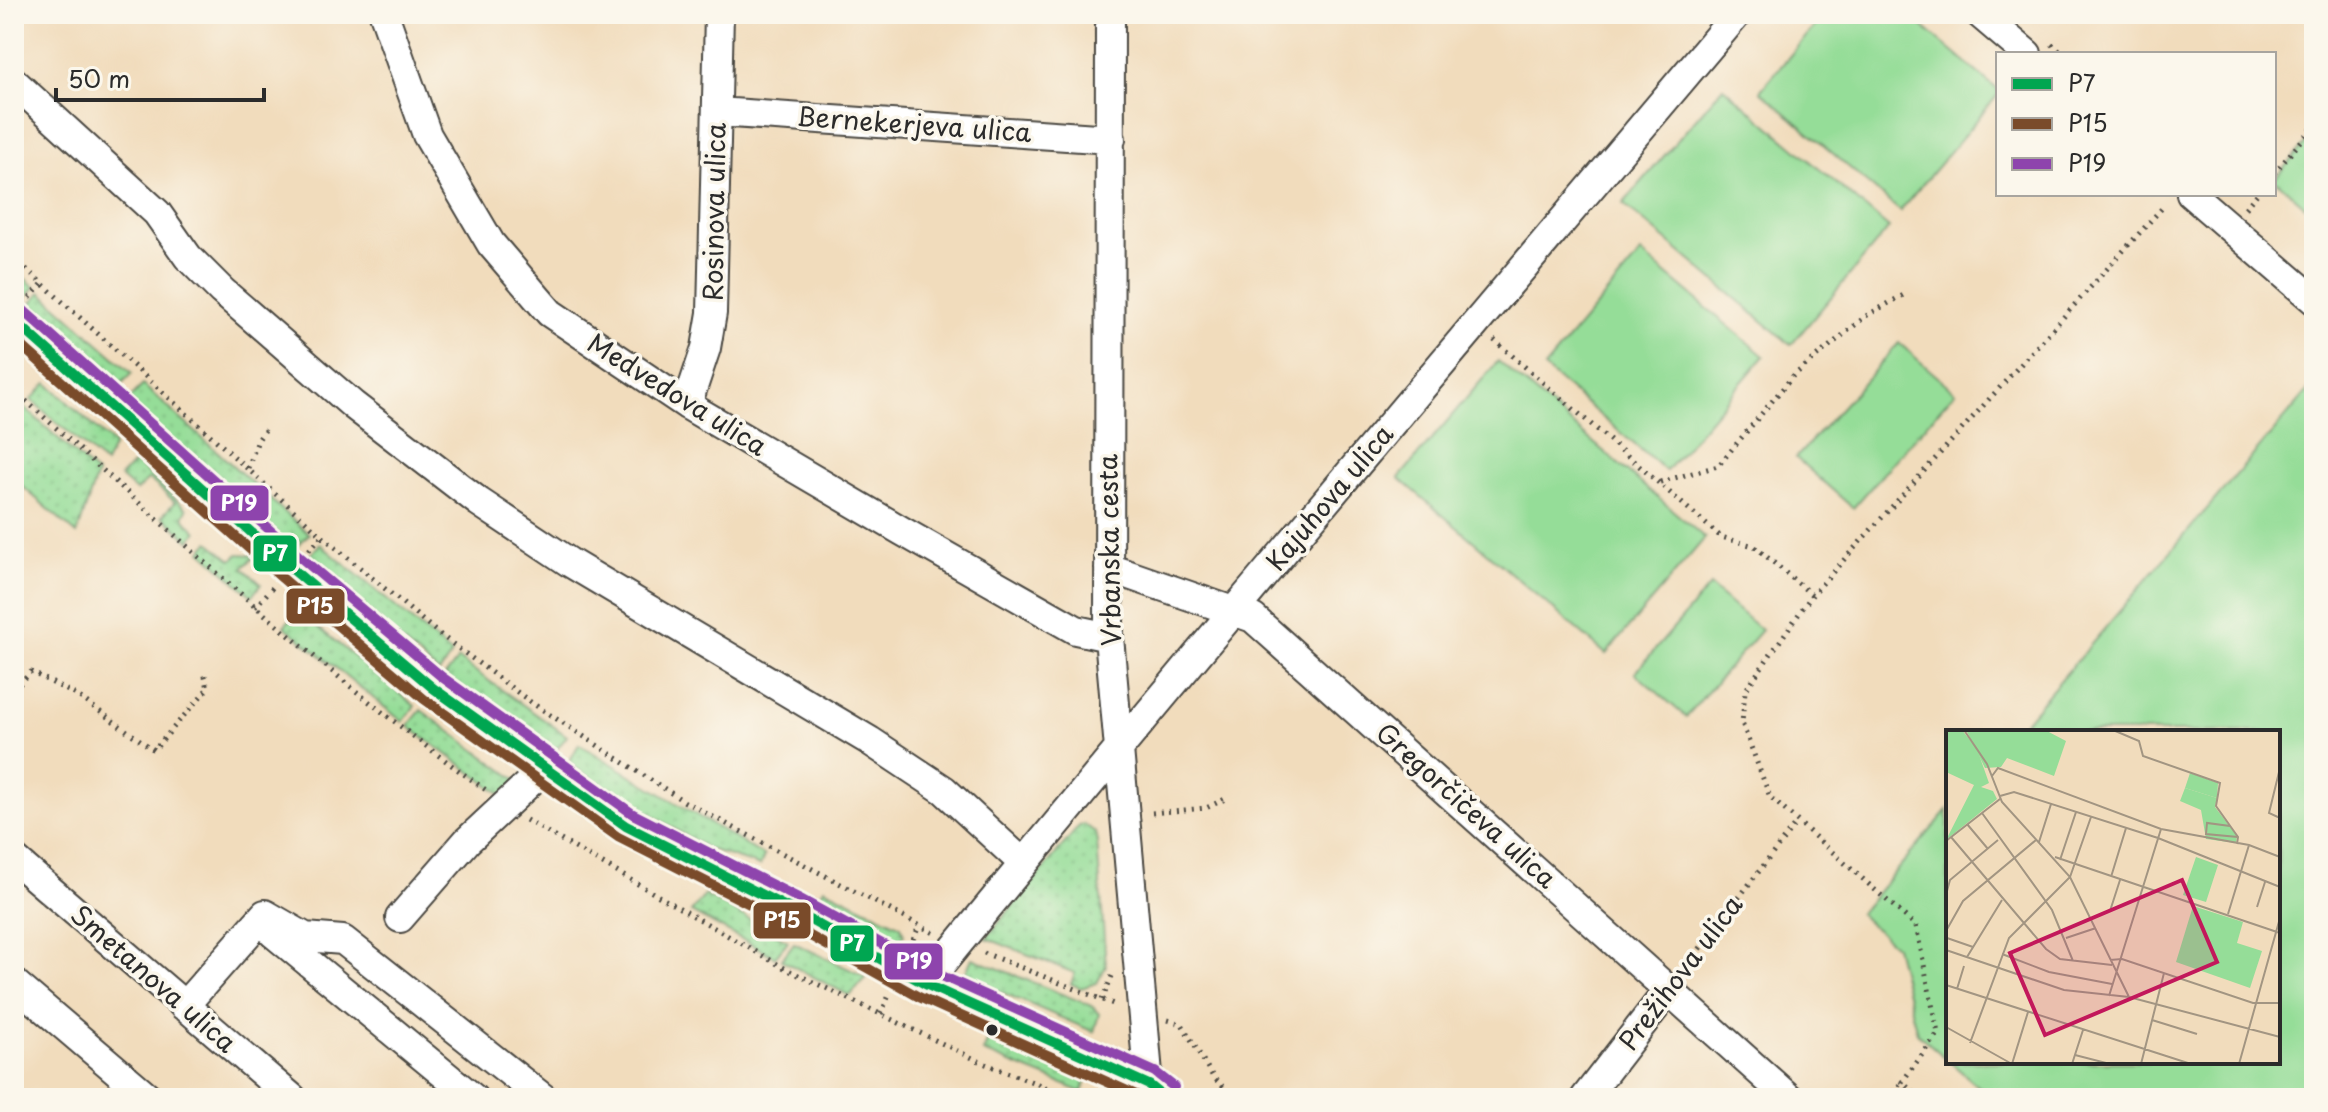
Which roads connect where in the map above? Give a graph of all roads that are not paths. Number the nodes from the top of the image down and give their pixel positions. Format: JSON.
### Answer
{"nodes":[{"id":1,"x":384,"y":14,"type":"edge"},
{"id":2,"x":719,"y":14,"type":"edge"},
{"id":3,"x":1110,"y":14,"type":"edge"},
{"id":4,"x":1737,"y":14,"type":"edge"},
{"id":5,"x":1980,"y":14,"type":"edge"},
{"id":6,"x":2025,"y":52,"type":"edge"},
{"id":7,"x":14,"y":82,"type":"edge"},
{"id":8,"x":717,"y":112,"type":"junction"},
{"id":9,"x":1111,"y":139,"type":"junction"},
{"id":10,"x":2193,"y":196,"type":"edge"},
{"id":11,"x":2314,"y":300,"type":"edge"},
{"id":12,"x":14,"y":320,"type":"edge"},
{"id":13,"x":687,"y":405,"type":"junction"},
{"id":14,"x":1109,"y":568,"type":"junction"},
{"id":15,"x":1232,"y":610,"type":"junction"},
{"id":16,"x":1109,"y":637,"type":"junction"},
{"id":17,"x":1119,"y":747,"type":"junction"},
{"id":18,"x":545,"y":768,"type":"junction"},
{"id":19,"x":14,"y":859,"type":"edge"},
{"id":20,"x":1023,"y":863,"type":"junction"},
{"id":21,"x":400,"y":918,"type":"dead end"},
{"id":22,"x":259,"y":921,"type":"junction"},
{"id":23,"x":14,"y":983,"type":"edge"},
{"id":24,"x":925,"y":984,"type":"junction"},
{"id":25,"x":1670,"y":988,"type":"junction"},
{"id":26,"x":184,"y":1006,"type":"junction"},
{"id":27,"x":1157,"y":1092,"type":"edge"},
{"id":28,"x":149,"y":1098,"type":"edge"},
{"id":29,"x":292,"y":1098,"type":"edge"},
{"id":30,"x":473,"y":1098,"type":"edge"},
{"id":31,"x":543,"y":1098,"type":"edge"},
{"id":32,"x":1585,"y":1098,"type":"edge"},
{"id":33,"x":1789,"y":1098,"type":"edge"}],
"edges":[{"from":1,"to":13,"type":"street","name":"Medvedova ulica"},
{"from":2,"to":8,"type":"street","name":"Rosinova ulica"},
{"from":3,"to":9,"type":"street","name":"Vrbanska cesta"},
{"from":4,"to":15,"type":"street","name":"Kajuhova ulica"},
{"from":5,"to":6,"type":"street"},
{"from":7,"to":20,"type":"street"},
{"from":8,"to":9,"type":"street","name":"Bernekerjeva ulica"},
{"from":8,"to":13,"type":"street","name":"Rosinova ulica"},
{"from":9,"to":14,"type":"street","name":"Vrbanska cesta"},
{"from":10,"to":11,"type":"street"},
{"from":12,"to":18,"type":"street"},
{"from":13,"to":16,"type":"street","name":"Medvedova ulica"},
{"from":14,"to":15,"type":"street","name":"Gregorčičeva ulica"},
{"from":14,"to":16,"type":"street","name":"Vrbanska cesta"},
{"from":15,"to":17,"type":"street","name":"Kajuhova ulica"},
{"from":15,"to":25,"type":"street","name":"Gregorčičeva ulica"},
{"from":16,"to":17,"type":"street","name":"Vrbanska cesta"},
{"from":17,"to":20,"type":"street","name":"Kajuhova ulica"},
{"from":17,"to":27,"type":"street","name":"Vrbanska cesta"},
{"from":18,"to":21,"type":"street"},
{"from":18,"to":24,"type":"street"},
{"from":19,"to":26,"type":"street","name":"Smetanova ulica"},
{"from":20,"to":24,"type":"street","name":"Kajuhova ulica"},
{"from":22,"to":26,"type":"street"},
{"from":22,"to":30,"type":"street"},
{"from":22,"to":31,"type":"street"},
{"from":23,"to":28,"type":"street"},
{"from":24,"to":27,"type":"street"},
{"from":25,"to":32,"type":"street","name":"Prežihova ulica"},
{"from":25,"to":33,"type":"street","name":"Gregorčičeva ulica"},
{"from":26,"to":29,"type":"street","name":"Smetanova ulica"}]}
